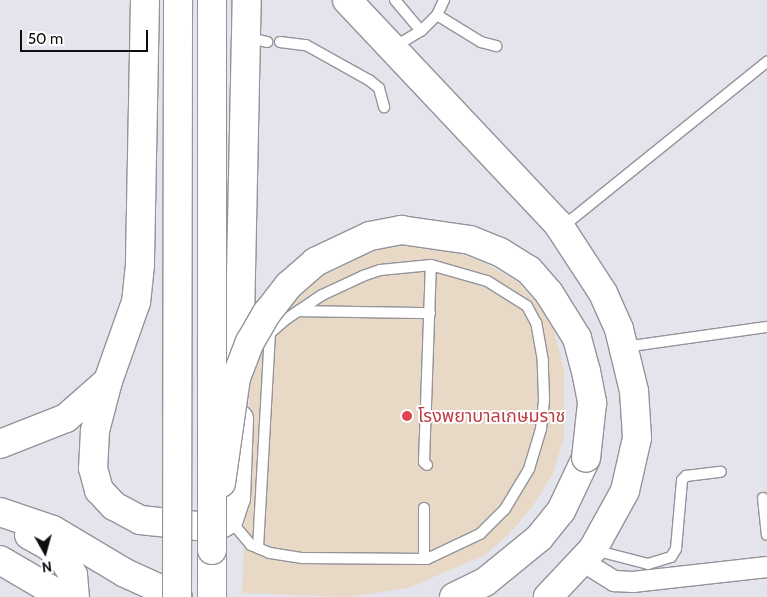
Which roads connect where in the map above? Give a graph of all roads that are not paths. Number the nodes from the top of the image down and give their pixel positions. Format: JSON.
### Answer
{"nodes":[{"id":1,"x":145,"y":0,"type":"edge"},
{"id":2,"x":178,"y":0,"type":"edge"},
{"id":3,"x":212,"y":0,"type":"edge"},
{"id":4,"x":247,"y":0,"type":"edge"},
{"id":5,"x":347,"y":0,"type":"edge"},
{"id":6,"x":395,"y":0,"type":"edge"},
{"id":7,"x":444,"y":0,"type":"edge"},
{"id":8,"x":437,"y":15,"type":"junction"},
{"id":9,"x":421,"y":31,"type":"junction"},
{"id":10,"x":280,"y":42,"type":"dead end"},
{"id":11,"x":496,"y":46,"type":"dead end"},
{"id":12,"x":390,"y":48,"type":"junction"},
{"id":13,"x":767,"y":62,"type":"edge"},
{"id":14,"x":384,"y":107,"type":"dead end"},
{"id":15,"x":561,"y":228,"type":"junction"},
{"id":16,"x":431,"y":265,"type":"junction"},
{"id":17,"x":298,"y":311,"type":"junction"},
{"id":18,"x":430,"y":313,"type":"junction"},
{"id":19,"x":767,"y":327,"type":"edge"},
{"id":20,"x":624,"y":347,"type":"junction"},
{"id":21,"x":108,"y":381,"type":"junction"},
{"id":22,"x":0,"y":444,"type":"edge"},
{"id":23,"x":427,"y":464,"type":"dead end"},
{"id":24,"x":720,"y":472,"type":"dead end"},
{"id":25,"x":763,"y":498,"type":"dead end"},
{"id":26,"x":424,"y":508,"type":"dead end"},
{"id":27,"x":0,"y":512,"type":"edge"},
{"id":28,"x":0,"y":518,"type":"edge"},
{"id":29,"x":229,"y":519,"type":"junction"},
{"id":30,"x":767,"y":535,"type":"edge"},
{"id":31,"x":258,"y":548,"type":"junction"},
{"id":32,"x":212,"y":550,"type":"junction"},
{"id":33,"x":588,"y":555,"type":"junction"},
{"id":34,"x":424,"y":559,"type":"junction"},
{"id":35,"x":0,"y":560,"type":"edge"},
{"id":36,"x":767,"y":567,"type":"edge"},
{"id":37,"x":63,"y":597,"type":"edge"},
{"id":38,"x":74,"y":597,"type":"edge"},
{"id":39,"x":177,"y":597,"type":"edge"},
{"id":40,"x":212,"y":597,"type":"edge"},
{"id":41,"x":454,"y":597,"type":"edge"},
{"id":42,"x":548,"y":597,"type":"edge"}],
"edges":[{"from":1,"to":21,"type":"main road"},
{"from":2,"to":39,"type":"main road","bridge":true},
{"from":3,"to":32,"type":"main road","bridge":true},
{"from":4,"to":29,"type":"main road"},
{"from":5,"to":12,"type":"main road"},
{"from":6,"to":9,"type":"lane"},
{"from":7,"to":8,"type":"lane"},
{"from":8,"to":9,"type":"lane"},
{"from":8,"to":11,"type":"lane"},
{"from":9,"to":12,"type":"lane"},
{"from":10,"to":14,"type":"lane"},
{"from":12,"to":15,"type":"main road"},
{"from":13,"to":15,"type":"lane"},
{"from":15,"to":20,"type":"main road"},
{"from":16,"to":17,"type":"lane"},
{"from":16,"to":18,"type":"lane"},
{"from":16,"to":34,"type":"lane"},
{"from":17,"to":18,"type":"lane"},
{"from":17,"to":31,"type":"lane"},
{"from":18,"to":23,"type":"lane"},
{"from":19,"to":20,"type":"lane"},
{"from":20,"to":33,"type":"main road"},
{"from":21,"to":22,"type":"main road"},
{"from":21,"to":29,"type":"main road"},
{"from":24,"to":33,"type":"lane"},
{"from":25,"to":30,"type":"lane"},
{"from":26,"to":34,"type":"lane"},
{"from":27,"to":39,"type":"main road"},
{"from":28,"to":38,"type":"main road"},
{"from":29,"to":31,"type":"lane"},
{"from":31,"to":34,"type":"lane"},
{"from":32,"to":40,"type":"main road"},
{"from":32,"to":41,"type":"main road","bridge":true},
{"from":33,"to":36,"type":"street"},
{"from":33,"to":42,"type":"main road"},
{"from":35,"to":37,"type":"main road"}]}
